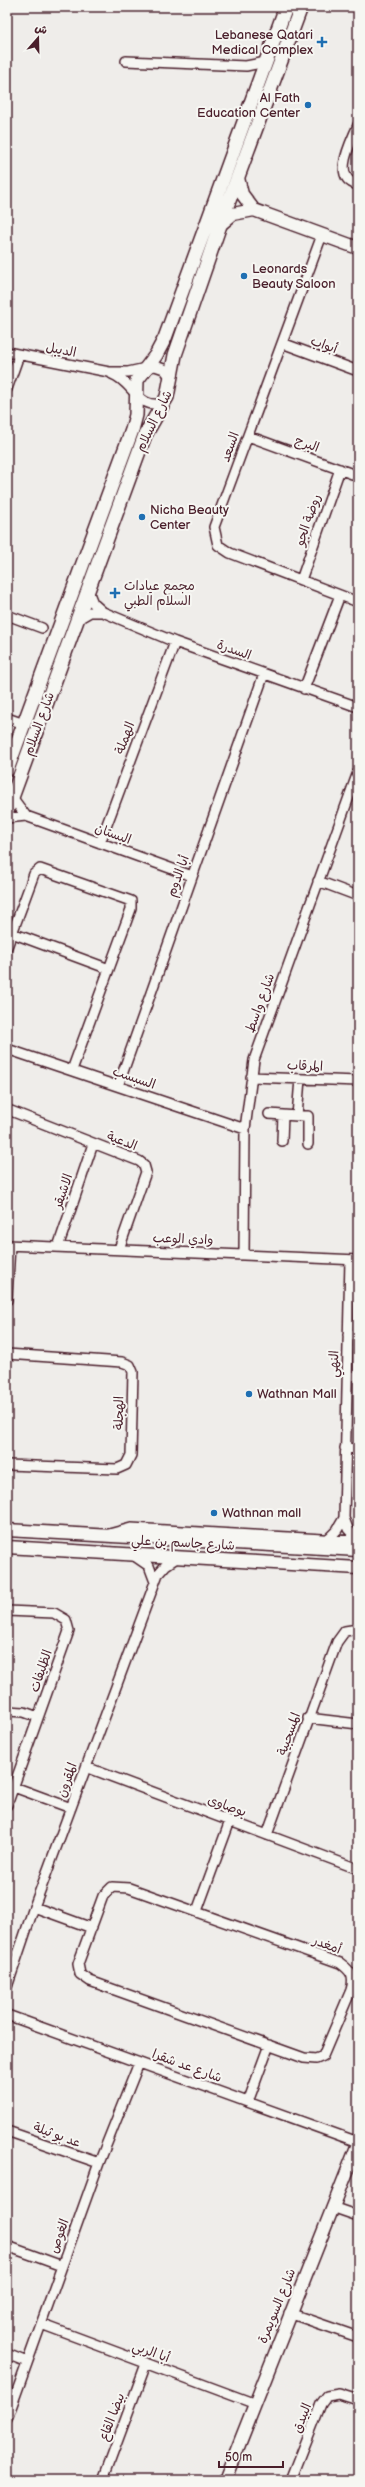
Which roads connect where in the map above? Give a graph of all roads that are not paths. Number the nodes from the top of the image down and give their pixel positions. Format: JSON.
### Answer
{"nodes":[{"id":1,"x":286,"y":7,"type":"edge"},
{"id":2,"x":301,"y":7,"type":"edge"},
{"id":3,"x":126,"y":61,"type":"dead end"},
{"id":4,"x":266,"y":62,"type":"junction"},
{"id":5,"x":246,"y":66,"type":"junction"},
{"id":6,"x":259,"y":79,"type":"junction"},
{"id":7,"x":358,"y":125,"type":"edge"},
{"id":8,"x":238,"y":178,"type":"junction"},
{"id":9,"x":358,"y":185,"type":"edge"},
{"id":10,"x":254,"y":210,"type":"junction"},
{"id":11,"x":220,"y":224,"type":"junction"},
{"id":12,"x":322,"y":235,"type":"junction"},
{"id":13,"x":358,"y":248,"type":"edge"},
{"id":14,"x":282,"y":343,"type":"junction"},
{"id":15,"x":7,"y":352,"type":"edge"},
{"id":16,"x":19,"y":355,"type":"junction"},
{"id":17,"x":145,"y":367,"type":"junction"},
{"id":18,"x":358,"y":371,"type":"edge"},
{"id":19,"x":109,"y":372,"type":"junction"},
{"id":20,"x":172,"y":379,"type":"junction"},
{"id":21,"x":7,"y":389,"type":"edge"},
{"id":22,"x":135,"y":395,"type":"junction"},
{"id":23,"x":164,"y":403,"type":"junction"},
{"id":24,"x":248,"y":436,"type":"junction"},
{"id":25,"x":340,"y":470,"type":"junction"},
{"id":26,"x":358,"y":476,"type":"edge"},
{"id":27,"x":301,"y":580,"type":"junction"},
{"id":28,"x":88,"y":591,"type":"junction"},
{"id":29,"x":340,"y":595,"type":"junction"},
{"id":30,"x":358,"y":602,"type":"edge"},
{"id":31,"x":103,"y":612,"type":"junction"},
{"id":32,"x":7,"y":616,"type":"edge"},
{"id":33,"x":78,"y":619,"type":"junction"},
{"id":34,"x":42,"y":628,"type":"dead end"},
{"id":35,"x":175,"y":642,"type":"junction"},
{"id":36,"x":264,"y":674,"type":"junction"},
{"id":37,"x":304,"y":689,"type":"junction"},
{"id":38,"x":358,"y":707,"type":"edge"},
{"id":39,"x":7,"y":718,"type":"edge"},
{"id":40,"x":24,"y":724,"type":"junction"},
{"id":41,"x":7,"y":770,"type":"edge"},
{"id":42,"x":358,"y":772,"type":"edge"},
{"id":43,"x":12,"y":797,"type":"junction"},
{"id":44,"x":7,"y":811,"type":"edge"},
{"id":45,"x":26,"y":816,"type":"junction"},
{"id":46,"x":7,"y":818,"type":"edge"},
{"id":47,"x":100,"y":843,"type":"junction"},
{"id":48,"x":192,"y":876,"type":"junction"},
{"id":49,"x":318,"y":881,"type":"junction"},
{"id":50,"x":358,"y":896,"type":"edge"},
{"id":51,"x":12,"y":933,"type":"junction"},
{"id":52,"x":7,"y":947,"type":"edge"},
{"id":53,"x":109,"y":969,"type":"junction"},
{"id":54,"x":7,"y":1046,"type":"edge"},
{"id":55,"x":11,"y":1050,"type":"edge"},
{"id":56,"x":72,"y":1070,"type":"junction"},
{"id":57,"x":251,"y":1077,"type":"junction"},
{"id":58,"x":300,"y":1079,"type":"junction"},
{"id":59,"x":358,"y":1081,"type":"edge"},
{"id":60,"x":118,"y":1086,"type":"junction"},
{"id":61,"x":7,"y":1112,"type":"edge"},
{"id":62,"x":269,"y":1114,"type":"dead end"},
{"id":63,"x":283,"y":1115,"type":"junction"},
{"id":64,"x":297,"y":1116,"type":"junction"},
{"id":65,"x":245,"y":1129,"type":"junction"},
{"id":66,"x":282,"y":1141,"type":"dead end"},
{"id":67,"x":93,"y":1144,"type":"junction"},
{"id":68,"x":308,"y":1144,"type":"dead end"},
{"id":69,"x":8,"y":1245,"type":"edge"},
{"id":70,"x":58,"y":1247,"type":"junction"},
{"id":71,"x":119,"y":1249,"type":"junction"},
{"id":72,"x":244,"y":1254,"type":"junction"},
{"id":73,"x":354,"y":1260,"type":"edge"},
{"id":74,"x":7,"y":1300,"type":"edge"},
{"id":75,"x":348,"y":1335,"type":"junction"},
{"id":76,"x":358,"y":1336,"type":"edge"},
{"id":77,"x":7,"y":1354,"type":"edge"},
{"id":78,"x":345,"y":1448,"type":"junction"},
{"id":79,"x":358,"y":1449,"type":"edge"},
{"id":80,"x":7,"y":1465,"type":"edge"},
{"id":81,"x":344,"y":1518,"type":"junction"},
{"id":82,"x":7,"y":1530,"type":"edge"},
{"id":83,"x":107,"y":1535,"type":"junction"},
{"id":84,"x":327,"y":1540,"type":"junction"},
{"id":85,"x":358,"y":1541,"type":"edge"},
{"id":86,"x":7,"y":1547,"type":"edge"},
{"id":87,"x":358,"y":1550,"type":"edge"},
{"id":88,"x":131,"y":1554,"type":"junction"},
{"id":89,"x":178,"y":1557,"type":"junction"},
{"id":90,"x":358,"y":1568,"type":"edge"},
{"id":91,"x":155,"y":1582,"type":"junction"},
{"id":92,"x":7,"y":1611,"type":"edge"},
{"id":93,"x":358,"y":1629,"type":"edge"},
{"id":94,"x":7,"y":1711,"type":"edge"},
{"id":95,"x":38,"y":1717,"type":"junction"},
{"id":96,"x":308,"y":1718,"type":"junction"},
{"id":97,"x":358,"y":1724,"type":"edge"},
{"id":98,"x":86,"y":1767,"type":"junction"},
{"id":99,"x":14,"y":1787,"type":"junction"},
{"id":100,"x":7,"y":1805,"type":"edge"},
{"id":101,"x":71,"y":1808,"type":"junction"},
{"id":102,"x":230,"y":1821,"type":"junction"},
{"id":103,"x":267,"y":1835,"type":"junction"},
{"id":104,"x":358,"y":1869,"type":"edge"},
{"id":105,"x":34,"y":1907,"type":"junction"},
{"id":106,"x":197,"y":1911,"type":"junction"},
{"id":107,"x":92,"y":1928,"type":"junction"},
{"id":108,"x":7,"y":1988,"type":"edge"},
{"id":109,"x":7,"y":2015,"type":"edge"},
{"id":110,"x":269,"y":2045,"type":"junction"},
{"id":111,"x":139,"y":2063,"type":"junction"},
{"id":112,"x":248,"y":2102,"type":"junction"},
{"id":113,"x":7,"y":2131,"type":"edge"},
{"id":114,"x":358,"y":2143,"type":"edge"},
{"id":115,"x":99,"y":2163,"type":"junction"},
{"id":116,"x":332,"y":2207,"type":"junction"},
{"id":117,"x":358,"y":2216,"type":"edge"},
{"id":118,"x":7,"y":2246,"type":"edge"},
{"id":119,"x":62,"y":2266,"type":"junction"},
{"id":120,"x":290,"y":2313,"type":"junction"},
{"id":121,"x":41,"y":2324,"type":"junction"},
{"id":122,"x":358,"y":2337,"type":"edge"},
{"id":123,"x":7,"y":2354,"type":"edge"},
{"id":124,"x":27,"y":2362,"type":"junction"},
{"id":125,"x":146,"y":2364,"type":"junction"},
{"id":126,"x":358,"y":2400,"type":"edge"},
{"id":127,"x":253,"y":2403,"type":"junction"},
{"id":128,"x":7,"y":2419,"type":"edge"},
{"id":129,"x":102,"y":2480,"type":"edge"},
{"id":130,"x":225,"y":2480,"type":"edge"},
{"id":131,"x":291,"y":2480,"type":"edge"}],
"edges":[{"from":1,"to":4,"type":"main road","name":"شارع السلام"},
{"from":2,"to":8,"type":"main road","name":"شارع السلام"},
{"from":3,"to":5,"type":"street"},
{"from":4,"to":5,"type":"street"},
{"from":4,"to":6,"type":"main road","name":"شارع السلام"},
{"from":5,"to":6,"type":"street"},
{"from":6,"to":17,"type":"main road","name":"شارع السلام"},
{"from":7,"to":9,"type":"street"},
{"from":8,"to":10,"type":"street"},
{"from":8,"to":11,"type":"main road","name":"شارع السلام"},
{"from":10,"to":11,"type":"street"},
{"from":10,"to":12,"type":"street"},
{"from":11,"to":20,"type":"main road","name":"شارع السلام"},
{"from":12,"to":13,"type":"street"},
{"from":12,"to":14,"type":"street","name":"السعد"},
{"from":14,"to":18,"type":"street","name":"أبواب"},
{"from":14,"to":24,"type":"street","name":"السعد"},
{"from":15,"to":16,"type":"street","name":"الديبل"},
{"from":16,"to":19,"type":"street","name":"الديبل"},
{"from":16,"to":21,"type":"street"},
{"from":17,"to":19,"type":"street","name":"الديبل"},
{"from":17,"to":20,"type":"street","name":"الديبل"},
{"from":17,"to":22,"type":"main road","name":"شارع السلام"},
{"from":19,"to":22,"type":"street","name":"الديبل"},
{"from":20,"to":23,"type":"main road","name":"شارع السلام"},
{"from":22,"to":23,"type":"street","name":"الديبل"},
{"from":22,"to":40,"type":"main road","name":"شارع السلام"},
{"from":23,"to":28,"type":"main road","name":"شارع السلام"},
{"from":24,"to":25,"type":"street","name":"البرج"},
{"from":24,"to":27,"type":"street","name":"السعد"},
{"from":25,"to":26,"type":"street","name":"البرج"},
{"from":25,"to":27,"type":"street","name":"روضة الجو"},
{"from":27,"to":29,"type":"street","name":"السعد"},
{"from":28,"to":31,"type":"street","name":"السدرة"},
{"from":28,"to":33,"type":"main road","name":"شارع السلام"},
{"from":29,"to":30,"type":"street","name":"السعد"},
{"from":29,"to":37,"type":"street"},
{"from":31,"to":33,"type":"street"},
{"from":31,"to":35,"type":"street","name":"السدرة"},
{"from":32,"to":34,"type":"street"},
{"from":33,"to":43,"type":"main road","name":"شارع السلام"},
{"from":35,"to":36,"type":"street","name":"السدرة"},
{"from":35,"to":47,"type":"street","name":"الهملة"},
{"from":36,"to":37,"type":"street","name":"السدرة"},
{"from":36,"to":48,"type":"street","name":"أبا الدوم"},
{"from":37,"to":38,"type":"street","name":"السدرة"},
{"from":39,"to":40,"type":"street","name":"شارع السلام"},
{"from":40,"to":41,"type":"main road","name":"شارع السلام"},
{"from":42,"to":49,"type":"street","name":"شارع واسط"},
{"from":43,"to":44,"type":"main road","name":"شارع السلام"},
{"from":43,"to":45,"type":"street"},
{"from":45,"to":46,"type":"street","name":"البستان"},
{"from":45,"to":47,"type":"street","name":"البستان"},
{"from":47,"to":48,"type":"street","name":"البستان"},
{"from":48,"to":60,"type":"street","name":"أبا الدوم"},
{"from":49,"to":50,"type":"street"},
{"from":49,"to":57,"type":"street","name":"شارع واسط"},
{"from":51,"to":52,"type":"street"},
{"from":51,"to":53,"type":"street"},
{"from":51,"to":53,"type":"street"},
{"from":53,"to":56,"type":"street"},
{"from":54,"to":55,"type":"street","name":"السبسب"},
{"from":55,"to":56,"type":"street","name":"السبسب"},
{"from":56,"to":60,"type":"street","name":"السبسب"},
{"from":57,"to":58,"type":"street","name":"المرقاب"},
{"from":57,"to":65,"type":"street","name":"شارع واسط"},
{"from":58,"to":59,"type":"street","name":"المرقاب"},
{"from":58,"to":64,"type":"street"},
{"from":60,"to":65,"type":"street","name":"السبسب"},
{"from":61,"to":67,"type":"street","name":"الدعية"},
{"from":62,"to":63,"type":"street"},
{"from":63,"to":64,"type":"street"},
{"from":63,"to":66,"type":"street"},
{"from":64,"to":68,"type":"street"},
{"from":65,"to":72,"type":"street","name":"شارع واسط"},
{"from":67,"to":70,"type":"street","name":"الاشيقر"},
{"from":67,"to":71,"type":"street","name":"الدعية"},
{"from":69,"to":70,"type":"street","name":"وادي الوعب"},
{"from":69,"to":74,"type":"street"},
{"from":70,"to":71,"type":"street","name":"وادي الوعب"},
{"from":71,"to":72,"type":"street","name":"وادي الوعب"},
{"from":72,"to":73,"type":"street","name":"وادي الوعب"},
{"from":73,"to":75,"type":"street","name":"النهي"},
{"from":75,"to":76,"type":"street"},
{"from":75,"to":78,"type":"street","name":"النهي"},
{"from":77,"to":80,"type":"street","name":"الهجلة"},
{"from":78,"to":79,"type":"street"},
{"from":78,"to":81,"type":"street","name":"النهي"},
{"from":81,"to":84,"type":"street"},
{"from":81,"to":85,"type":"street"},
{"from":82,"to":83,"type":"street","name":"شارع جاسم بن علي"},
{"from":83,"to":84,"type":"street"},
{"from":83,"to":87,"type":"street","name":"شارع جاسم بن علي"},
{"from":84,"to":85,"type":"street"},
{"from":86,"to":88,"type":"street","name":"شارع جاسم بن علي"},
{"from":88,"to":89,"type":"street","name":"شارع جاسم بن علي"},
{"from":88,"to":91,"type":"street"},
{"from":89,"to":90,"type":"street","name":"شارع جاسم بن علي"},
{"from":89,"to":91,"type":"street","name":"المقرون"},
{"from":91,"to":98,"type":"street","name":"المقرون"},
{"from":92,"to":95,"type":"street","name":"الظليفات"},
{"from":93,"to":96,"type":"street","name":"المسحبية"},
{"from":94,"to":95,"type":"street"},
{"from":95,"to":99,"type":"street","name":"الظليفات"},
{"from":96,"to":97,"type":"street"},
{"from":96,"to":103,"type":"street","name":"المسحبية"},
{"from":98,"to":101,"type":"street","name":"المقرون"},
{"from":98,"to":102,"type":"street","name":"بوصاوى"},
{"from":99,"to":100,"type":"street","name":"الظليفات"},
{"from":99,"to":101,"type":"street"},
{"from":101,"to":105,"type":"street","name":"المقرون"},
{"from":102,"to":103,"type":"street","name":"بوصاوى"},
{"from":102,"to":106,"type":"street"},
{"from":103,"to":104,"type":"street","name":"بوصاوى"},
{"from":105,"to":107,"type":"street"},
{"from":105,"to":108,"type":"street","name":"المقرون"},
{"from":106,"to":107,"type":"street","name":"أمغدر"},
{"from":106,"to":110,"type":"street","name":"أمغدر"},
{"from":107,"to":110,"type":"street","name":"أمغدر"},
{"from":109,"to":111,"type":"street","name":"شارع عد شقرا"},
{"from":110,"to":112,"type":"street"},
{"from":111,"to":112,"type":"street","name":"شارع عد شقرا"},
{"from":111,"to":115,"type":"street","name":"الغوص"},
{"from":112,"to":114,"type":"street","name":"شارع عد شقرا"},
{"from":113,"to":115,"type":"street","name":"عد بو ثيلة"},
{"from":114,"to":116,"type":"street","name":"شارع السويمرة"},
{"from":115,"to":119,"type":"street","name":"الغوص"},
{"from":116,"to":117,"type":"street"},
{"from":116,"to":120,"type":"street","name":"شارع السويمرة"},
{"from":118,"to":119,"type":"street"},
{"from":119,"to":121,"type":"street","name":"الغوص"},
{"from":120,"to":122,"type":"street"},
{"from":120,"to":127,"type":"street","name":"شارع السويمرة"},
{"from":121,"to":124,"type":"street","name":"الغوص"},
{"from":121,"to":125,"type":"street","name":"أبا الربي"},
{"from":123,"to":124,"type":"street"},
{"from":124,"to":128,"type":"street","name":"الغوص"},
{"from":125,"to":127,"type":"street","name":"أبا الربي"},
{"from":125,"to":129,"type":"street","name":"بيضا القاع"},
{"from":126,"to":131,"type":"street","name":"البيدق"},
{"from":127,"to":130,"type":"street","name":"شارع السويمرة"}]}
